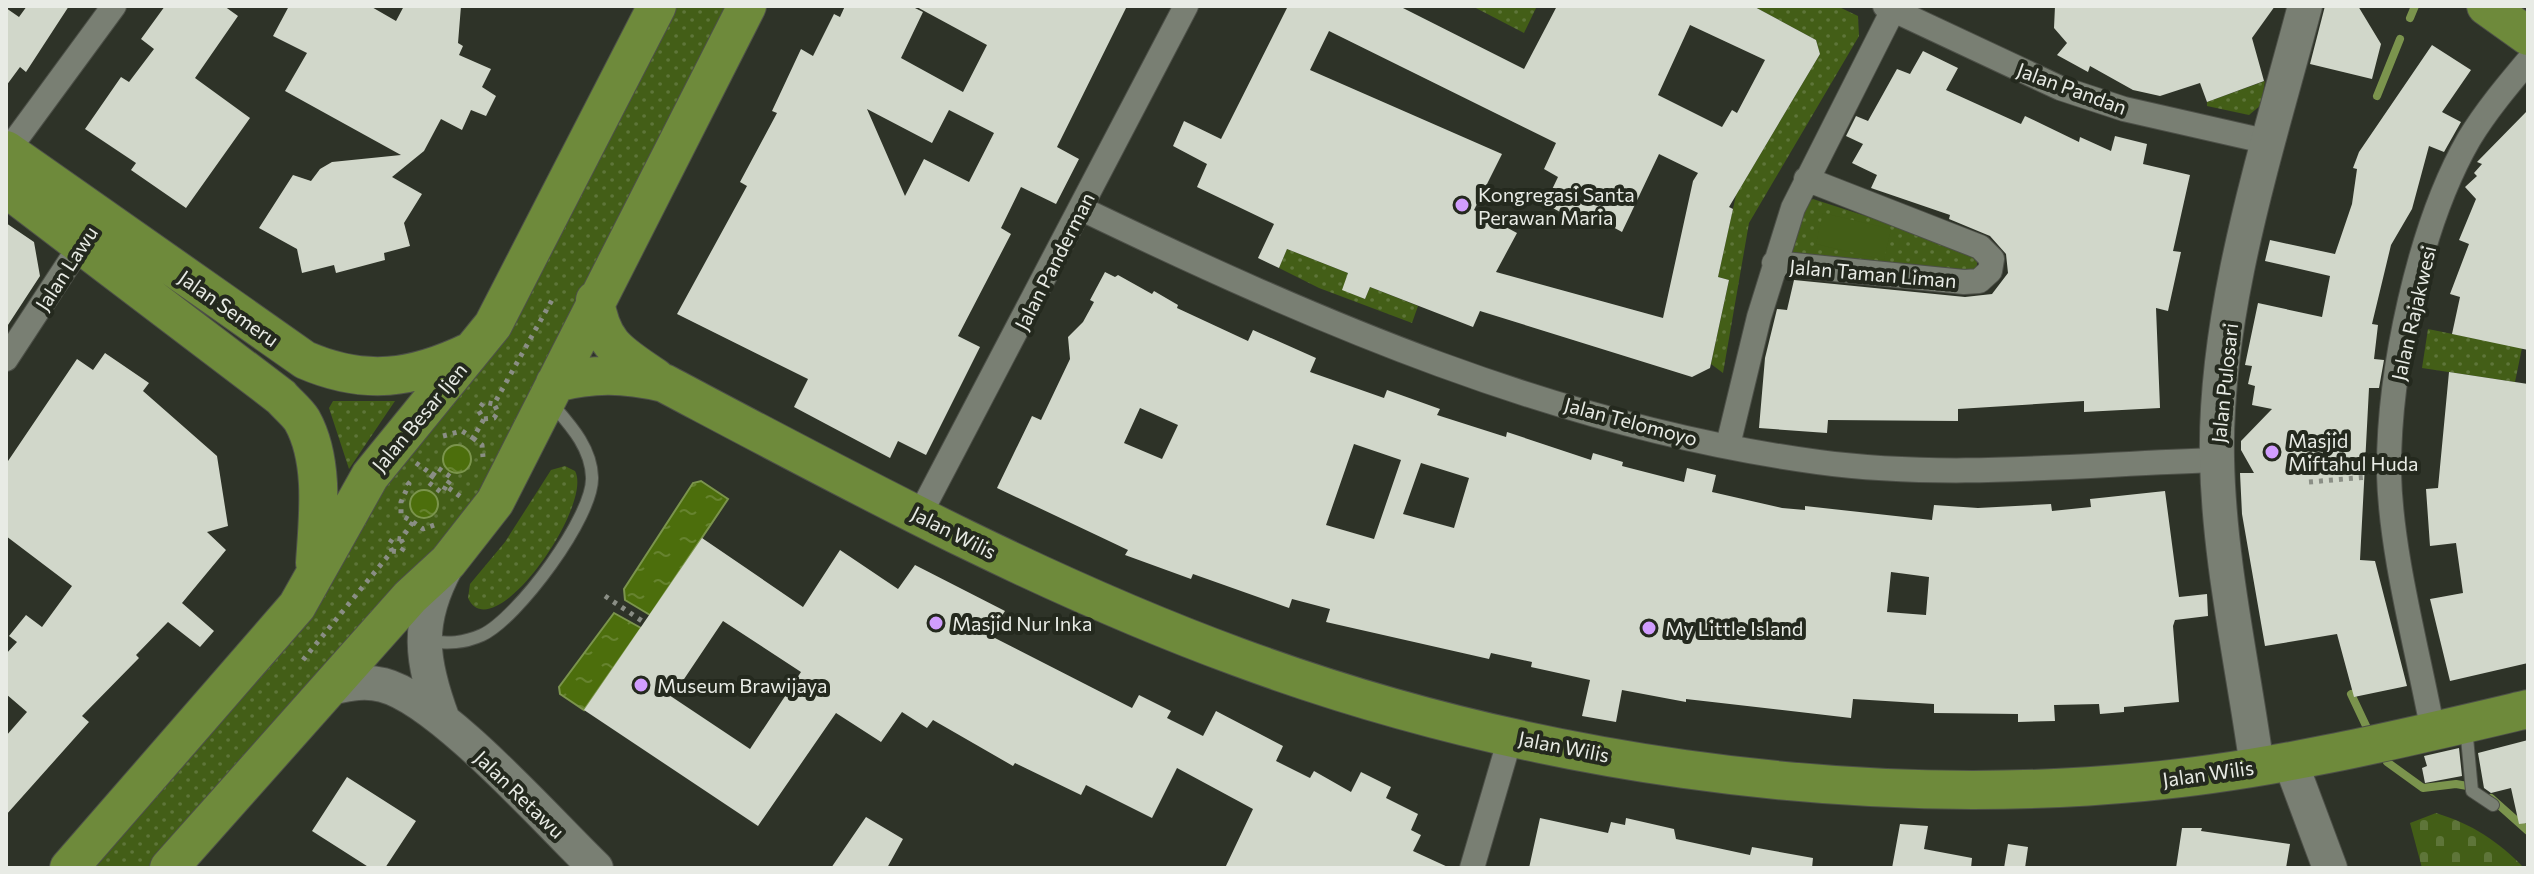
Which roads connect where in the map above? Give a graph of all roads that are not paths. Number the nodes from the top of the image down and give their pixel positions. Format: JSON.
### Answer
{"nodes":[{"id":1,"x":114,"y":6,"type":"edge"},
{"id":2,"x":657,"y":6,"type":"edge"},
{"id":3,"x":747,"y":6,"type":"edge"},
{"id":4,"x":1186,"y":6,"type":"edge"},
{"id":5,"x":2305,"y":6,"type":"edge"},
{"id":6,"x":2486,"y":6,"type":"edge"},
{"id":7,"x":1889,"y":8,"type":"edge"},
{"id":8,"x":2527,"y":39,"type":"edge"},
{"id":9,"x":2269,"y":142,"type":"junction"},
{"id":10,"x":6,"y":161,"type":"edge"},
{"id":11,"x":1806,"y":179,"type":"junction"},
{"id":12,"x":1082,"y":209,"type":"junction"},
{"id":13,"x":90,"y":231,"type":"junction"},
{"id":14,"x":1774,"y":263,"type":"junction"},
{"id":15,"x":595,"y":300,"type":"junction"},
{"id":16,"x":477,"y":348,"type":"junction"},
{"id":17,"x":6,"y":359,"type":"edge"},
{"id":18,"x":664,"y":383,"type":"junction"},
{"id":19,"x":540,"y":390,"type":"junction"},
{"id":20,"x":1728,"y":445,"type":"junction"},
{"id":21,"x":2217,"y":460,"type":"junction"},
{"id":22,"x":920,"y":514,"type":"junction"},
{"id":23,"x":448,"y":562,"type":"junction"},
{"id":24,"x":314,"y":575,"type":"junction"},
{"id":25,"x":423,"y":640,"type":"junction"},
{"id":26,"x":329,"y":688,"type":"junction"},
{"id":27,"x":2528,"y":709,"type":"edge"},
{"id":28,"x":443,"y":720,"type":"junction"},
{"id":29,"x":2450,"y":728,"type":"junction"},
{"id":30,"x":1511,"y":735,"type":"junction"},
{"id":31,"x":2274,"y":764,"type":"junction"},
{"id":32,"x":2493,"y":805,"type":"dead end"},
{"id":33,"x":69,"y":868,"type":"edge"},
{"id":34,"x":169,"y":868,"type":"edge"},
{"id":35,"x":596,"y":868,"type":"edge"},
{"id":36,"x":1472,"y":868,"type":"edge"},
{"id":37,"x":2330,"y":868,"type":"edge"}],
"edges":[{"from":1,"to":10,"type":"street"},
{"from":2,"to":16,"type":"main road","name":"Jalan Besar Ijen"},
{"from":3,"to":15,"type":"main road"},
{"from":4,"to":12,"type":"street","name":"Jalan Panderman"},
{"from":5,"to":9,"type":"main road","name":"Jalan Pulosari"},
{"from":6,"to":8,"type":"main road"},
{"from":7,"to":9,"type":"street","name":"Jalan Pandan"},
{"from":7,"to":11,"type":"street","name":"Jalan Taman Liman"},
{"from":8,"to":29,"type":"street","name":"Jalan Rajakwesi"},
{"from":9,"to":21,"type":"main road","name":"Jalan Pulosari"},
{"from":10,"to":13,"type":"main road","name":"Jalan Semeru"},
{"from":11,"to":14,"type":"street","name":"Jalan Taman Liman"},
{"from":11,"to":14,"type":"street","name":"Jalan Taman Liman"},
{"from":12,"to":20,"type":"street","name":"Jalan Telomoyo"},
{"from":12,"to":22,"type":"street","name":"Jalan Panderman"},
{"from":13,"to":16,"type":"main road","name":"Jalan Semeru"},
{"from":13,"to":17,"type":"street","name":"Jalan Lawu"},
{"from":13,"to":24,"type":"main road","name":"Jalan Semeru"},
{"from":14,"to":20,"type":"street","name":"Jalan Taman Liman"},
{"from":15,"to":18,"type":"main road","name":"Jalan Wilis"},
{"from":15,"to":19,"type":"main road"},
{"from":16,"to":24,"type":"main road","name":"Jalan Besar Ijen"},
{"from":18,"to":19,"type":"main road","name":"Jalan Wilis"},
{"from":18,"to":22,"type":"main road","name":"Jalan Wilis"},
{"from":19,"to":23,"type":"main road"},
{"from":19,"to":25,"type":"lane"},
{"from":20,"to":21,"type":"street","name":"Jalan Telomoyo"},
{"from":21,"to":31,"type":"main road","name":"Jalan Pulosari"},
{"from":22,"to":30,"type":"main road","name":"Jalan Wilis"},
{"from":23,"to":25,"type":"main road","name":"Jalan Retawu"},
{"from":23,"to":26,"type":"main road"},
{"from":24,"to":33,"type":"main road","name":"Jalan Besar Ijen"},
{"from":25,"to":28,"type":"main road","name":"Jalan Retawu"},
{"from":26,"to":28,"type":"main road","name":"Jalan Retawu"},
{"from":26,"to":34,"type":"main road"},
{"from":27,"to":29,"type":"main road","name":"Jalan Wilis"},
{"from":28,"to":35,"type":"main road","name":"Jalan Retawu"},
{"from":29,"to":31,"type":"main road","name":"Jalan Wilis"},
{"from":29,"to":32,"type":"lane"},
{"from":30,"to":31,"type":"main road","name":"Jalan Wilis"},
{"from":30,"to":36,"type":"street"},
{"from":31,"to":37,"type":"main road","name":"Jalan Pulosari"}]}
